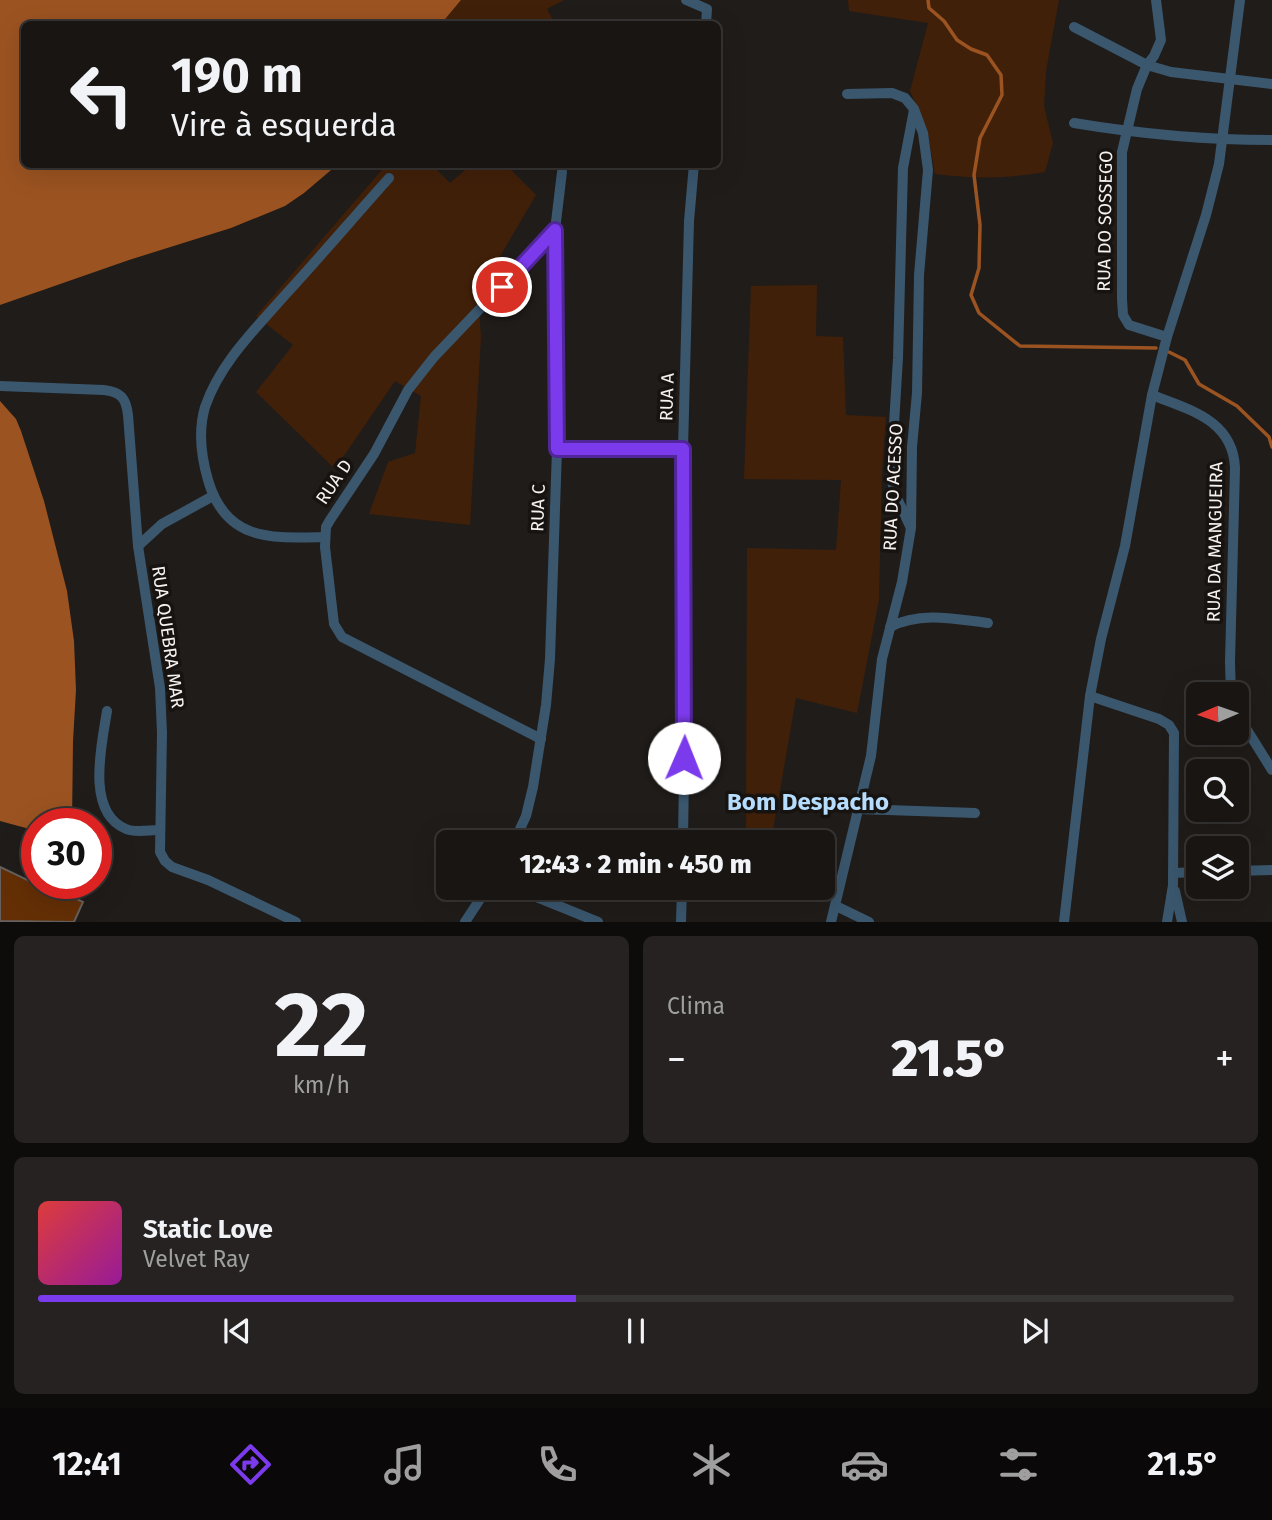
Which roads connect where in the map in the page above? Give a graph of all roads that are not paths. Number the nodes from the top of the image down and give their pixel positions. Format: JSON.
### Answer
{"nodes":[{"id":1,"x":686,"y":0,"type":"edge"},
{"id":2,"x":1156,"y":0,"type":"edge"},
{"id":3,"x":1240,"y":0,"type":"edge"},
{"id":4,"x":710,"y":5,"type":"edge"},
{"id":5,"x":1074,"y":27,"type":"dead end"},
{"id":6,"x":1147,"y":65,"type":"junction"},
{"id":7,"x":1230,"y":79,"type":"junction"},
{"id":8,"x":1272,"y":84,"type":"edge"},
{"id":9,"x":847,"y":94,"type":"dead end"},
{"id":10,"x":914,"y":109,"type":"junction"},
{"id":11,"x":1074,"y":123,"type":"dead end"},
{"id":12,"x":1125,"y":131,"type":"junction"},
{"id":13,"x":1223,"y":140,"type":"junction"},
{"id":14,"x":1272,"y":140,"type":"edge"},
{"id":15,"x":694,"y":168,"type":"edge"},
{"id":16,"x":562,"y":172,"type":"dead end"},
{"id":17,"x":389,"y":178,"type":"dead end"},
{"id":18,"x":555,"y":230,"type":"junction"},
{"id":19,"x":1167,"y":337,"type":"junction"},
{"id":20,"x":899,"y":344,"type":"junction"},
{"id":21,"x":918,"y":344,"type":"junction"},
{"id":22,"x":0,"y":386,"type":"edge"},
{"id":23,"x":1152,"y":395,"type":"junction"},
{"id":24,"x":557,"y":449,"type":"junction"},
{"id":25,"x":683,"y":449,"type":"junction"},
{"id":26,"x":213,"y":496,"type":"junction"},
{"id":27,"x":911,"y":528,"type":"junction"},
{"id":28,"x":324,"y":537,"type":"junction"},
{"id":29,"x":138,"y":546,"type":"junction"},
{"id":30,"x":988,"y":623,"type":"dead end"},
{"id":31,"x":890,"y":627,"type":"junction"},
{"id":32,"x":1231,"y":682,"type":"edge"},
{"id":33,"x":1090,"y":696,"type":"junction"},
{"id":34,"x":107,"y":711,"type":"dead end"},
{"id":35,"x":1250,"y":734,"type":"edge"},
{"id":36,"x":541,"y":739,"type":"junction"},
{"id":37,"x":1272,"y":769,"type":"edge"},
{"id":38,"x":858,"y":809,"type":"junction"},
{"id":39,"x":975,"y":813,"type":"dead end"},
{"id":40,"x":159,"y":830,"type":"junction"},
{"id":41,"x":520,"y":830,"type":"edge"},
{"id":42,"x":683,"y":830,"type":"edge"},
{"id":43,"x":1272,"y":870,"type":"edge"},
{"id":44,"x":1249,"y":871,"type":"edge"},
{"id":45,"x":1186,"y":872,"type":"edge"},
{"id":46,"x":1173,"y":873,"type":"junction"},
{"id":47,"x":1173,"y":885,"type":"junction"},
{"id":48,"x":480,"y":900,"type":"edge"},
{"id":49,"x":544,"y":900,"type":"edge"},
{"id":50,"x":682,"y":900,"type":"edge"},
{"id":51,"x":835,"y":906,"type":"junction"},
{"id":52,"x":467,"y":921,"type":"edge"},
{"id":53,"x":296,"y":922,"type":"edge"},
{"id":54,"x":598,"y":922,"type":"edge"},
{"id":55,"x":681,"y":922,"type":"edge"},
{"id":56,"x":831,"y":922,"type":"edge"},
{"id":57,"x":869,"y":922,"type":"edge"},
{"id":58,"x":1064,"y":922,"type":"edge"},
{"id":59,"x":1167,"y":922,"type":"edge"},
{"id":60,"x":1182,"y":922,"type":"edge"}],
"edges":[{"from":1,"to":4,"type":"street"},
{"from":2,"to":6,"type":"street","name":"RUA DO SOSSEGO"},
{"from":3,"to":7,"type":"street"},
{"from":5,"to":6,"type":"street"},
{"from":6,"to":7,"type":"street"},
{"from":6,"to":12,"type":"street","name":"RUA DO SOSSEGO"},
{"from":7,"to":8,"type":"street"},
{"from":7,"to":13,"type":"street"},
{"from":9,"to":10,"type":"street","name":"RUA DO ACESSO"},
{"from":10,"to":20,"type":"street"},
{"from":10,"to":21,"type":"street","name":"RUA DO ACESSO"},
{"from":11,"to":12,"type":"street"},
{"from":12,"to":13,"type":"street"},
{"from":12,"to":19,"type":"street","name":"RUA DO SOSSEGO"},
{"from":13,"to":14,"type":"street"},
{"from":13,"to":19,"type":"street"},
{"from":15,"to":25,"type":"street","name":"RUA A"},
{"from":16,"to":18,"type":"street","name":"RUA C"},
{"from":17,"to":26,"type":"street"},
{"from":18,"to":24,"type":"street","name":"RUA C"},
{"from":18,"to":28,"type":"street","name":"RUA D"},
{"from":19,"to":23,"type":"street"},
{"from":20,"to":21,"type":"street"},
{"from":20,"to":27,"type":"street"},
{"from":21,"to":27,"type":"street","name":"RUA DO ACESSO"},
{"from":22,"to":29,"type":"street","name":"RUA QUEBRA MAR"},
{"from":23,"to":32,"type":"street","name":"RUA DA MANGUEIRA"},
{"from":23,"to":33,"type":"street"},
{"from":24,"to":25,"type":"street"},
{"from":24,"to":36,"type":"street","name":"RUA C"},
{"from":25,"to":42,"type":"street","name":"RUA A"},
{"from":26,"to":28,"type":"street"},
{"from":26,"to":29,"type":"street"},
{"from":27,"to":31,"type":"street","name":"RUA DO ACESSO"},
{"from":28,"to":36,"type":"street"},
{"from":29,"to":40,"type":"street","name":"RUA QUEBRA MAR"},
{"from":30,"to":31,"type":"street"},
{"from":31,"to":38,"type":"street","name":"RUA DO ACESSO"},
{"from":33,"to":46,"type":"street"},
{"from":33,"to":58,"type":"street"},
{"from":34,"to":40,"type":"street"},
{"from":35,"to":37,"type":"street"},
{"from":36,"to":41,"type":"street","name":"RUA C"},
{"from":38,"to":39,"type":"street"},
{"from":38,"to":51,"type":"street","name":"RUA DO ACESSO"},
{"from":40,"to":53,"type":"street","name":"RUA QUEBRA MAR"},
{"from":43,"to":44,"type":"street"},
{"from":45,"to":46,"type":"street"},
{"from":46,"to":47,"type":"street"},
{"from":47,"to":59,"type":"street"},
{"from":47,"to":60,"type":"street"},
{"from":48,"to":52,"type":"street"},
{"from":49,"to":54,"type":"street"},
{"from":50,"to":55,"type":"street"},
{"from":51,"to":56,"type":"street","name":"RUA DO ACESSO"},
{"from":51,"to":57,"type":"street"}]}
